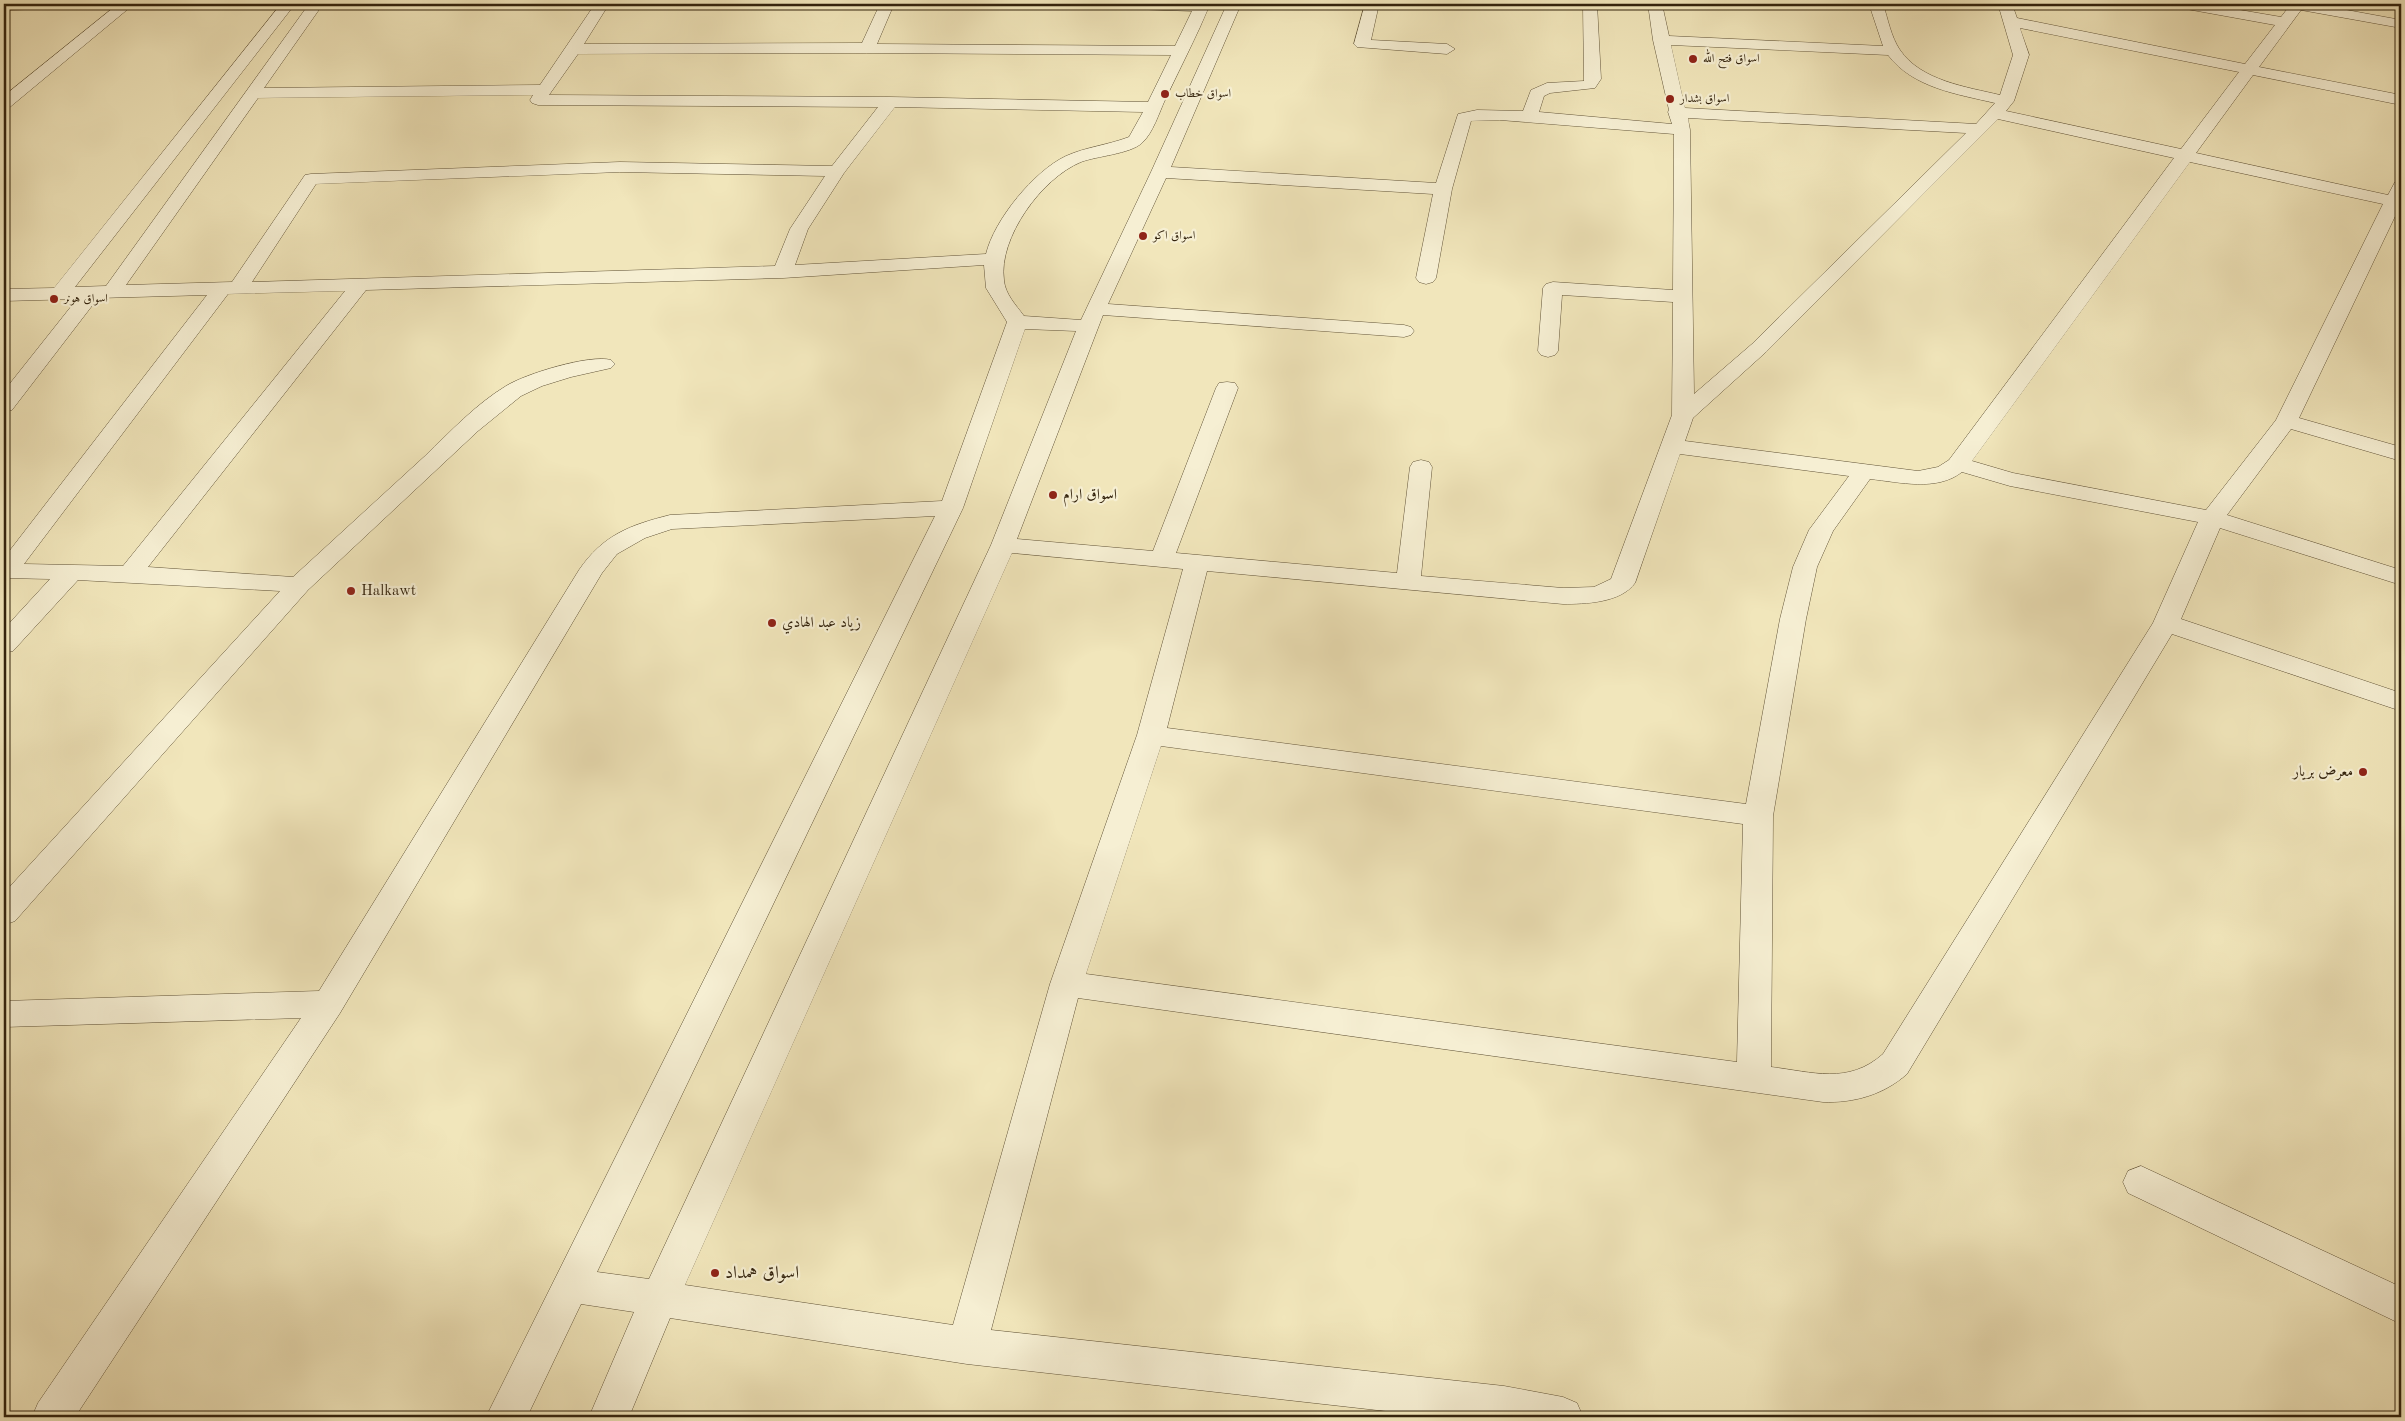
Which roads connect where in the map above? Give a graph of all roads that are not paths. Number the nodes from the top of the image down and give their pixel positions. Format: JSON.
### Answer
{"nodes":[{"id":1,"x":86,"y":4,"type":"edge"},
{"id":2,"x":126,"y":4,"type":"edge"},
{"id":3,"x":288,"y":4,"type":"edge"},
{"id":4,"x":316,"y":4,"type":"edge"},
{"id":5,"x":602,"y":4,"type":"edge"},
{"id":6,"x":887,"y":4,"type":"edge"},
{"id":7,"x":1104,"y":4,"type":"edge"},
{"id":8,"x":1234,"y":4,"type":"edge"},
{"id":9,"x":1372,"y":4,"type":"edge"},
{"id":10,"x":1590,"y":4,"type":"edge"},
{"id":11,"x":1655,"y":4,"type":"edge"},
{"id":12,"x":1876,"y":4,"type":"edge"},
{"id":13,"x":2005,"y":4,"type":"edge"},
{"id":14,"x":2181,"y":4,"type":"edge"},
{"id":15,"x":1202,"y":5,"type":"edge"},
{"id":16,"x":2298,"y":5,"type":"edge"},
{"id":17,"x":4,"y":6,"type":"edge"},
{"id":18,"x":2009,"y":21,"type":"junction"},
{"id":19,"x":2285,"y":22,"type":"junction"},
{"id":20,"x":2401,"y":24,"type":"edge"},
{"id":21,"x":1662,"y":40,"type":"junction"},
{"id":22,"x":867,"y":48,"type":"junction"},
{"id":23,"x":574,"y":49,"type":"junction"},
{"id":24,"x":1447,"y":49,"type":"dead end"},
{"id":25,"x":1180,"y":51,"type":"junction"},
{"id":26,"x":1893,"y":51,"type":"junction"},
{"id":27,"x":2250,"y":70,"type":"junction"},
{"id":28,"x":546,"y":90,"type":"junction"},
{"id":29,"x":253,"y":93,"type":"junction"},
{"id":30,"x":2401,"y":100,"type":"edge"},
{"id":31,"x":890,"y":102,"type":"junction"},
{"id":32,"x":4,"y":104,"type":"edge"},
{"id":33,"x":1154,"y":107,"type":"junction"},
{"id":34,"x":1999,"y":107,"type":"junction"},
{"id":35,"x":1529,"y":117,"type":"junction"},
{"id":36,"x":1679,"y":121,"type":"junction"},
{"id":37,"x":1980,"y":129,"type":"junction"},
{"id":38,"x":1124,"y":145,"type":"junction"},
{"id":39,"x":2183,"y":157,"type":"junction"},
{"id":40,"x":1165,"y":161,"type":"junction"},
{"id":41,"x":837,"y":171,"type":"junction"},
{"id":42,"x":1442,"y":189,"type":"junction"},
{"id":43,"x":2399,"y":197,"type":"edge"},
{"id":44,"x":994,"y":259,"type":"junction"},
{"id":45,"x":783,"y":272,"type":"junction"},
{"id":46,"x":1426,"y":278,"type":"dead end"},
{"id":47,"x":360,"y":285,"type":"junction"},
{"id":48,"x":230,"y":288,"type":"junction"},
{"id":49,"x":103,"y":292,"type":"junction"},
{"id":50,"x":60,"y":293,"type":"junction"},
{"id":51,"x":4,"y":295,"type":"edge"},
{"id":52,"x":1683,"y":297,"type":"junction"},
{"id":53,"x":1092,"y":318,"type":"junction"},
{"id":54,"x":1017,"y":322,"type":"junction"},
{"id":55,"x":1404,"y":331,"type":"dead end"},
{"id":56,"x":1548,"y":351,"type":"dead end"},
{"id":57,"x":604,"y":364,"type":"dead end"},
{"id":58,"x":1228,"y":388,"type":"dead end"},
{"id":59,"x":4,"y":405,"type":"edge"},
{"id":60,"x":1684,"y":415,"type":"junction"},
{"id":61,"x":2286,"y":421,"type":"junction"},
{"id":62,"x":1673,"y":446,"type":"junction"},
{"id":63,"x":2401,"y":454,"type":"edge"},
{"id":64,"x":1958,"y":464,"type":"junction"},
{"id":65,"x":1421,"y":467,"type":"dead end"},
{"id":66,"x":1865,"y":470,"type":"junction"},
{"id":67,"x":951,"y":508,"type":"junction"},
{"id":68,"x":2212,"y":518,"type":"junction"},
{"id":69,"x":1003,"y":545,"type":"junction"},
{"id":70,"x":1162,"y":559,"type":"junction"},
{"id":71,"x":1197,"y":562,"type":"junction"},
{"id":72,"x":5,"y":571,"type":"edge"},
{"id":73,"x":71,"y":572,"type":"junction"},
{"id":74,"x":130,"y":575,"type":"junction"},
{"id":75,"x":2401,"y":578,"type":"edge"},
{"id":76,"x":1408,"y":582,"type":"junction"},
{"id":77,"x":299,"y":585,"type":"junction"},
{"id":78,"x":2166,"y":623,"type":"junction"},
{"id":79,"x":4,"y":645,"type":"edge"},
{"id":80,"x":2401,"y":702,"type":"edge"},
{"id":81,"x":1151,"y":735,"type":"junction"},
{"id":82,"x":1758,"y":816,"type":"junction"},
{"id":83,"x":4,"y":913,"type":"edge"},
{"id":84,"x":1066,"y":984,"type":"junction"},
{"id":85,"x":328,"y":1004,"type":"junction"},
{"id":86,"x":4,"y":1014,"type":"edge"},
{"id":87,"x":1754,"y":1077,"type":"junction"},
{"id":88,"x":2141,"y":1182,"type":"dead end"},
{"id":89,"x":570,"y":1285,"type":"junction"},
{"id":90,"x":660,"y":1297,"type":"junction"},
{"id":91,"x":2401,"y":1306,"type":"edge"},
{"id":92,"x":967,"y":1346,"type":"junction"},
{"id":93,"x":52,"y":1417,"type":"edge"},
{"id":94,"x":506,"y":1417,"type":"edge"},
{"id":95,"x":609,"y":1417,"type":"edge"},
{"id":96,"x":1563,"y":1417,"type":"edge"}],
"edges":[{"from":1,"to":17,"type":"street"},
{"from":2,"to":32,"type":"street"},
{"from":3,"to":50,"type":"street"},
{"from":4,"to":29,"type":"street"},
{"from":5,"to":23,"type":"street"},
{"from":6,"to":22,"type":"street"},
{"from":7,"to":15,"type":"street"},
{"from":8,"to":40,"type":"street"},
{"from":9,"to":24,"type":"street"},
{"from":10,"to":35,"type":"street"},
{"from":11,"to":21,"type":"street"},
{"from":12,"to":26,"type":"street"},
{"from":13,"to":18,"type":"street"},
{"from":14,"to":19,"type":"street"},
{"from":15,"to":25,"type":"street"},
{"from":16,"to":19,"type":"street"},
{"from":16,"to":20,"type":"street"},
{"from":18,"to":27,"type":"street"},
{"from":18,"to":34,"type":"street"},
{"from":19,"to":27,"type":"street"},
{"from":21,"to":26,"type":"street"},
{"from":21,"to":36,"type":"street"},
{"from":22,"to":23,"type":"street"},
{"from":22,"to":25,"type":"street"},
{"from":23,"to":28,"type":"street"},
{"from":25,"to":33,"type":"street"},
{"from":26,"to":34,"type":"street"},
{"from":27,"to":30,"type":"street"},
{"from":27,"to":39,"type":"street"},
{"from":28,"to":29,"type":"street"},
{"from":28,"to":31,"type":"street"},
{"from":29,"to":49,"type":"street"},
{"from":31,"to":33,"type":"street"},
{"from":31,"to":41,"type":"street"},
{"from":33,"to":38,"type":"street"},
{"from":34,"to":37,"type":"street"},
{"from":34,"to":39,"type":"street"},
{"from":35,"to":36,"type":"street"},
{"from":35,"to":42,"type":"street"},
{"from":36,"to":37,"type":"street"},
{"from":36,"to":52,"type":"street"},
{"from":37,"to":60,"type":"street"},
{"from":38,"to":40,"type":"street"},
{"from":38,"to":44,"type":"street"},
{"from":39,"to":43,"type":"street"},
{"from":39,"to":64,"type":"street"},
{"from":40,"to":42,"type":"street"},
{"from":40,"to":53,"type":"street"},
{"from":41,"to":45,"type":"street"},
{"from":41,"to":48,"type":"street"},
{"from":42,"to":46,"type":"street"},
{"from":43,"to":61,"type":"street"},
{"from":44,"to":45,"type":"street"},
{"from":44,"to":54,"type":"street"},
{"from":45,"to":47,"type":"street"},
{"from":47,"to":48,"type":"street"},
{"from":47,"to":74,"type":"street"},
{"from":48,"to":49,"type":"street"},
{"from":48,"to":72,"type":"street"},
{"from":49,"to":50,"type":"street"},
{"from":49,"to":59,"type":"street"},
{"from":50,"to":51,"type":"street"},
{"from":52,"to":56,"type":"street"},
{"from":52,"to":60,"type":"street"},
{"from":53,"to":54,"type":"street"},
{"from":53,"to":55,"type":"street"},
{"from":53,"to":69,"type":"street"},
{"from":54,"to":67,"type":"street"},
{"from":57,"to":77,"type":"street"},
{"from":58,"to":70,"type":"street"},
{"from":60,"to":62,"type":"street"},
{"from":61,"to":63,"type":"street"},
{"from":61,"to":68,"type":"street"},
{"from":62,"to":66,"type":"street"},
{"from":62,"to":76,"type":"street"},
{"from":64,"to":66,"type":"street"},
{"from":64,"to":68,"type":"street"},
{"from":65,"to":76,"type":"street"},
{"from":66,"to":82,"type":"street"},
{"from":67,"to":85,"type":"street"},
{"from":67,"to":89,"type":"street"},
{"from":68,"to":75,"type":"street"},
{"from":68,"to":78,"type":"street"},
{"from":69,"to":70,"type":"street"},
{"from":69,"to":90,"type":"street"},
{"from":70,"to":71,"type":"street"},
{"from":71,"to":76,"type":"street"},
{"from":71,"to":81,"type":"street"},
{"from":72,"to":73,"type":"street"},
{"from":73,"to":74,"type":"street"},
{"from":73,"to":79,"type":"street"},
{"from":74,"to":77,"type":"street"},
{"from":77,"to":83,"type":"street"},
{"from":78,"to":80,"type":"street"},
{"from":78,"to":87,"type":"street"},
{"from":81,"to":82,"type":"street"},
{"from":81,"to":84,"type":"street"},
{"from":82,"to":87,"type":"street"},
{"from":84,"to":87,"type":"street"},
{"from":84,"to":92,"type":"street"},
{"from":85,"to":86,"type":"street"},
{"from":85,"to":93,"type":"street"},
{"from":88,"to":91,"type":"street"},
{"from":89,"to":90,"type":"street"},
{"from":89,"to":94,"type":"street"},
{"from":90,"to":92,"type":"street"},
{"from":90,"to":95,"type":"street"},
{"from":92,"to":96,"type":"street"}]}
